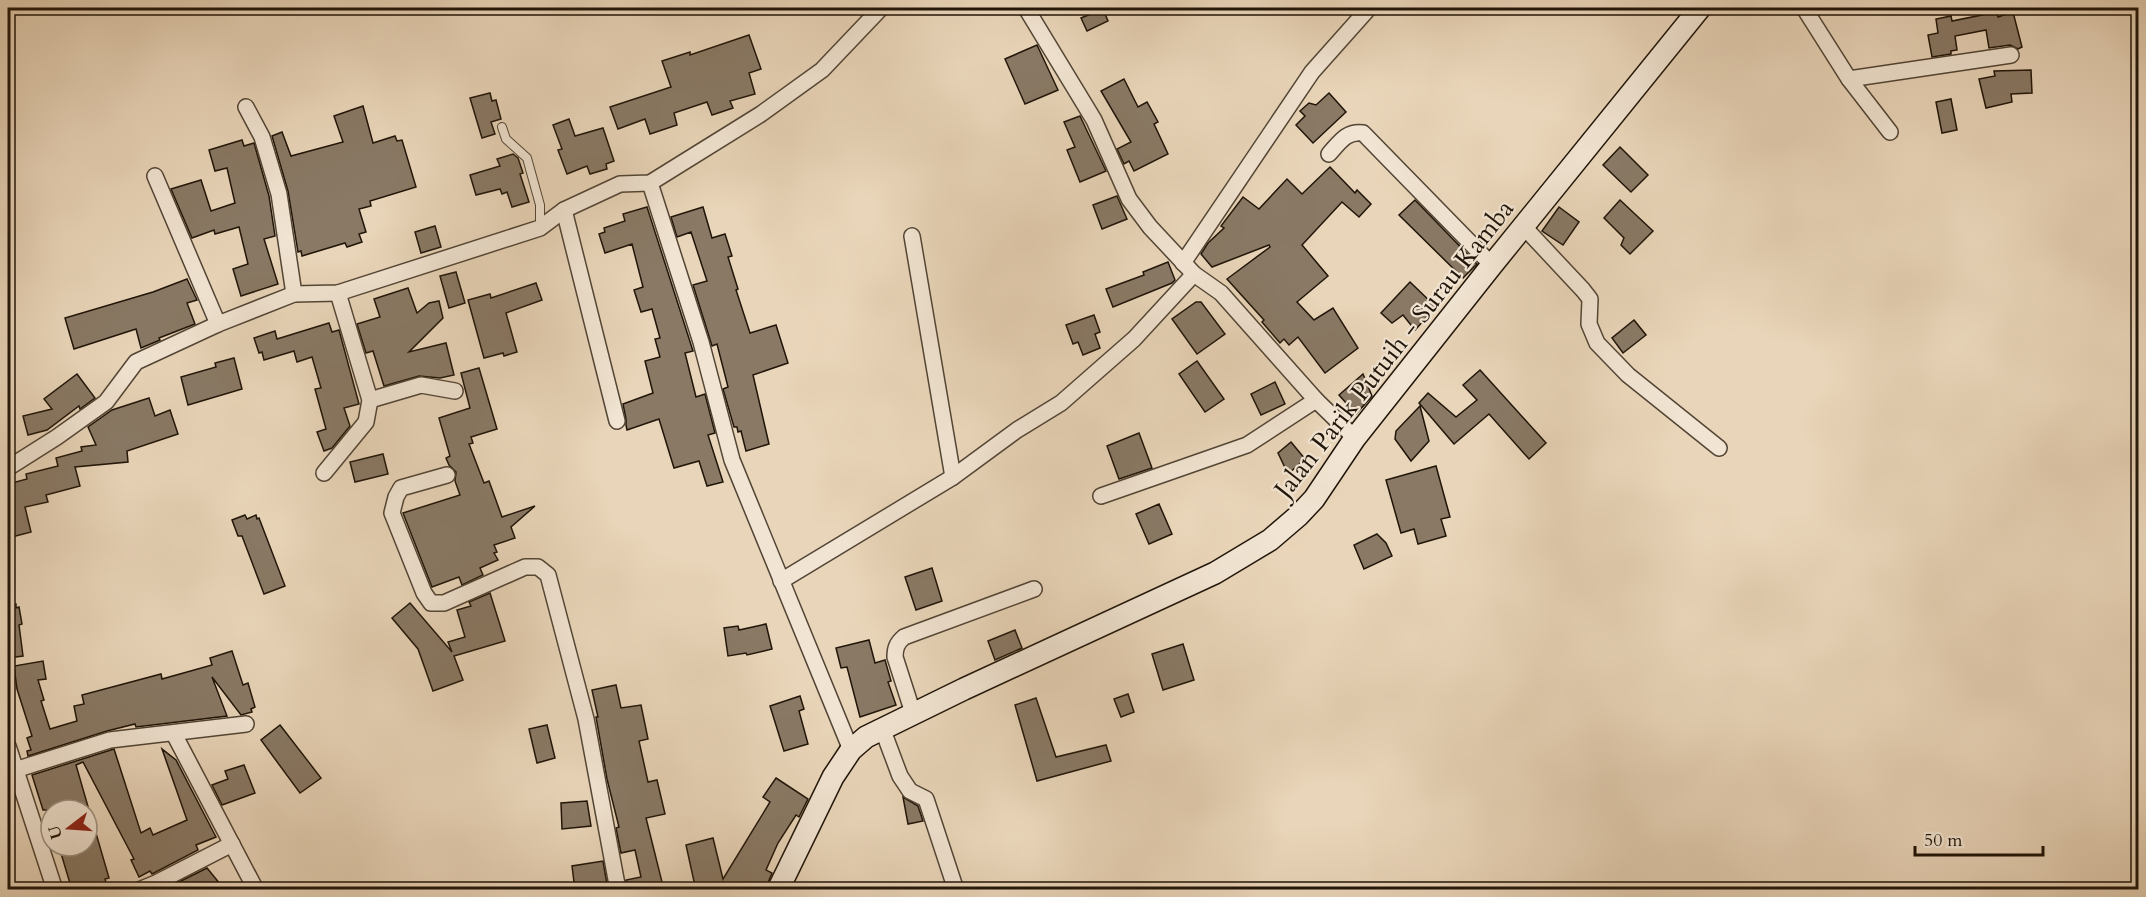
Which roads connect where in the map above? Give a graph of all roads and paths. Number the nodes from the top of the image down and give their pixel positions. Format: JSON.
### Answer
{"nodes":[{"id":1,"x":881,"y":8,"type":"edge"},
{"id":2,"x":1026,"y":8,"type":"edge"},
{"id":3,"x":1369,"y":8,"type":"edge"},
{"id":4,"x":1700,"y":8,"type":"edge"},
{"id":5,"x":1804,"y":8,"type":"edge"},
{"id":6,"x":2011,"y":55,"type":"dead end"},
{"id":7,"x":1849,"y":79,"type":"junction"},
{"id":8,"x":246,"y":107,"type":"dead end"},
{"id":9,"x":502,"y":127,"type":"dead end"},
{"id":10,"x":1890,"y":132,"type":"dead end"},
{"id":11,"x":1329,"y":154,"type":"dead end"},
{"id":12,"x":155,"y":176,"type":"dead end"},
{"id":13,"x":650,"y":183,"type":"junction"},
{"id":14,"x":564,"y":210,"type":"junction"},
{"id":15,"x":1524,"y":227,"type":"junction"},
{"id":16,"x":540,"y":228,"type":"junction"},
{"id":17,"x":912,"y":236,"type":"dead end"},
{"id":18,"x":1183,"y":262,"type":"junction"},
{"id":19,"x":1492,"y":265,"type":"junction"},
{"id":20,"x":1194,"y":274,"type":"junction"},
{"id":21,"x":338,"y":293,"type":"junction"},
{"id":22,"x":294,"y":294,"type":"junction"},
{"id":23,"x":218,"y":324,"type":"junction"},
{"id":24,"x":455,"y":391,"type":"dead end"},
{"id":25,"x":370,"y":400,"type":"junction"},
{"id":26,"x":1316,"y":400,"type":"junction"},
{"id":27,"x":617,"y":420,"type":"dead end"},
{"id":28,"x":1355,"y":438,"type":"junction"},
{"id":29,"x":1719,"y":448,"type":"dead end"},
{"id":30,"x":8,"y":468,"type":"edge"},
{"id":31,"x":324,"y":473,"type":"dead end"},
{"id":32,"x":447,"y":475,"type":"dead end"},
{"id":33,"x":953,"y":477,"type":"junction"},
{"id":34,"x":1101,"y":496,"type":"dead end"},
{"id":35,"x":781,"y":581,"type":"junction"},
{"id":36,"x":1034,"y":589,"type":"dead end"},
{"id":37,"x":913,"y":713,"type":"junction"},
{"id":38,"x":246,"y":724,"type":"dead end"},
{"id":39,"x":882,"y":728,"type":"junction"},
{"id":40,"x":174,"y":734,"type":"junction"},
{"id":41,"x":8,"y":746,"type":"edge"},
{"id":42,"x":851,"y":750,"type":"junction"},
{"id":43,"x":15,"y":770,"type":"junction"},
{"id":44,"x":232,"y":844,"type":"junction"},
{"id":45,"x":159,"y":886,"type":"edge"},
{"id":46,"x":55,"y":890,"type":"edge"},
{"id":47,"x":139,"y":890,"type":"edge"},
{"id":48,"x":256,"y":890,"type":"edge"},
{"id":49,"x":618,"y":890,"type":"edge"},
{"id":50,"x":778,"y":890,"type":"edge"},
{"id":51,"x":956,"y":890,"type":"edge"}],
"edges":[{"from":1,"to":13,"type":"street"},
{"from":2,"to":18,"type":"street"},
{"from":3,"to":18,"type":"street"},
{"from":4,"to":15,"type":"street","name":"Jalan Parik Putuih - Surau Kamba"},
{"from":5,"to":7,"type":"street"},
{"from":6,"to":7,"type":"street"},
{"from":7,"to":10,"type":"street"},
{"from":8,"to":22,"type":"street"},
{"from":9,"to":16,"type":"lane"},
{"from":11,"to":19,"type":"street"},
{"from":12,"to":23,"type":"street"},
{"from":13,"to":14,"type":"street"},
{"from":13,"to":35,"type":"street"},
{"from":14,"to":16,"type":"street"},
{"from":14,"to":27,"type":"street"},
{"from":15,"to":19,"type":"street","name":"Jalan Parik Putuih - Surau Kamba"},
{"from":15,"to":29,"type":"street"},
{"from":16,"to":21,"type":"street"},
{"from":17,"to":33,"type":"street"},
{"from":18,"to":20,"type":"street"},
{"from":19,"to":28,"type":"street","name":"Jalan Parik Putuih - Surau Kamba"},
{"from":20,"to":26,"type":"street"},
{"from":20,"to":33,"type":"street"},
{"from":21,"to":22,"type":"street"},
{"from":21,"to":25,"type":"street"},
{"from":22,"to":23,"type":"street"},
{"from":23,"to":30,"type":"street"},
{"from":24,"to":25,"type":"street"},
{"from":25,"to":31,"type":"street"},
{"from":26,"to":28,"type":"street"},
{"from":26,"to":34,"type":"street"},
{"from":28,"to":37,"type":"street","name":"Jalan Parik Putuih - Surau Kamba"},
{"from":32,"to":49,"type":"street"},
{"from":33,"to":35,"type":"street"},
{"from":35,"to":42,"type":"street"},
{"from":36,"to":37,"type":"street"},
{"from":37,"to":39,"type":"street","name":"Jalan Parik Putuih - Surau Kamba"},
{"from":38,"to":40,"type":"street"},
{"from":39,"to":42,"type":"street","name":"Jalan Parik Putuih - Surau Kamba"},
{"from":39,"to":51,"type":"street"},
{"from":40,"to":43,"type":"street"},
{"from":40,"to":44,"type":"street"},
{"from":41,"to":43,"type":"street"},
{"from":42,"to":50,"type":"street","name":"Jalan Parik Putuih - Surau Kamba"},
{"from":43,"to":46,"type":"street"},
{"from":44,"to":45,"type":"street"},
{"from":44,"to":48,"type":"street"},
{"from":45,"to":47,"type":"street"}]}
